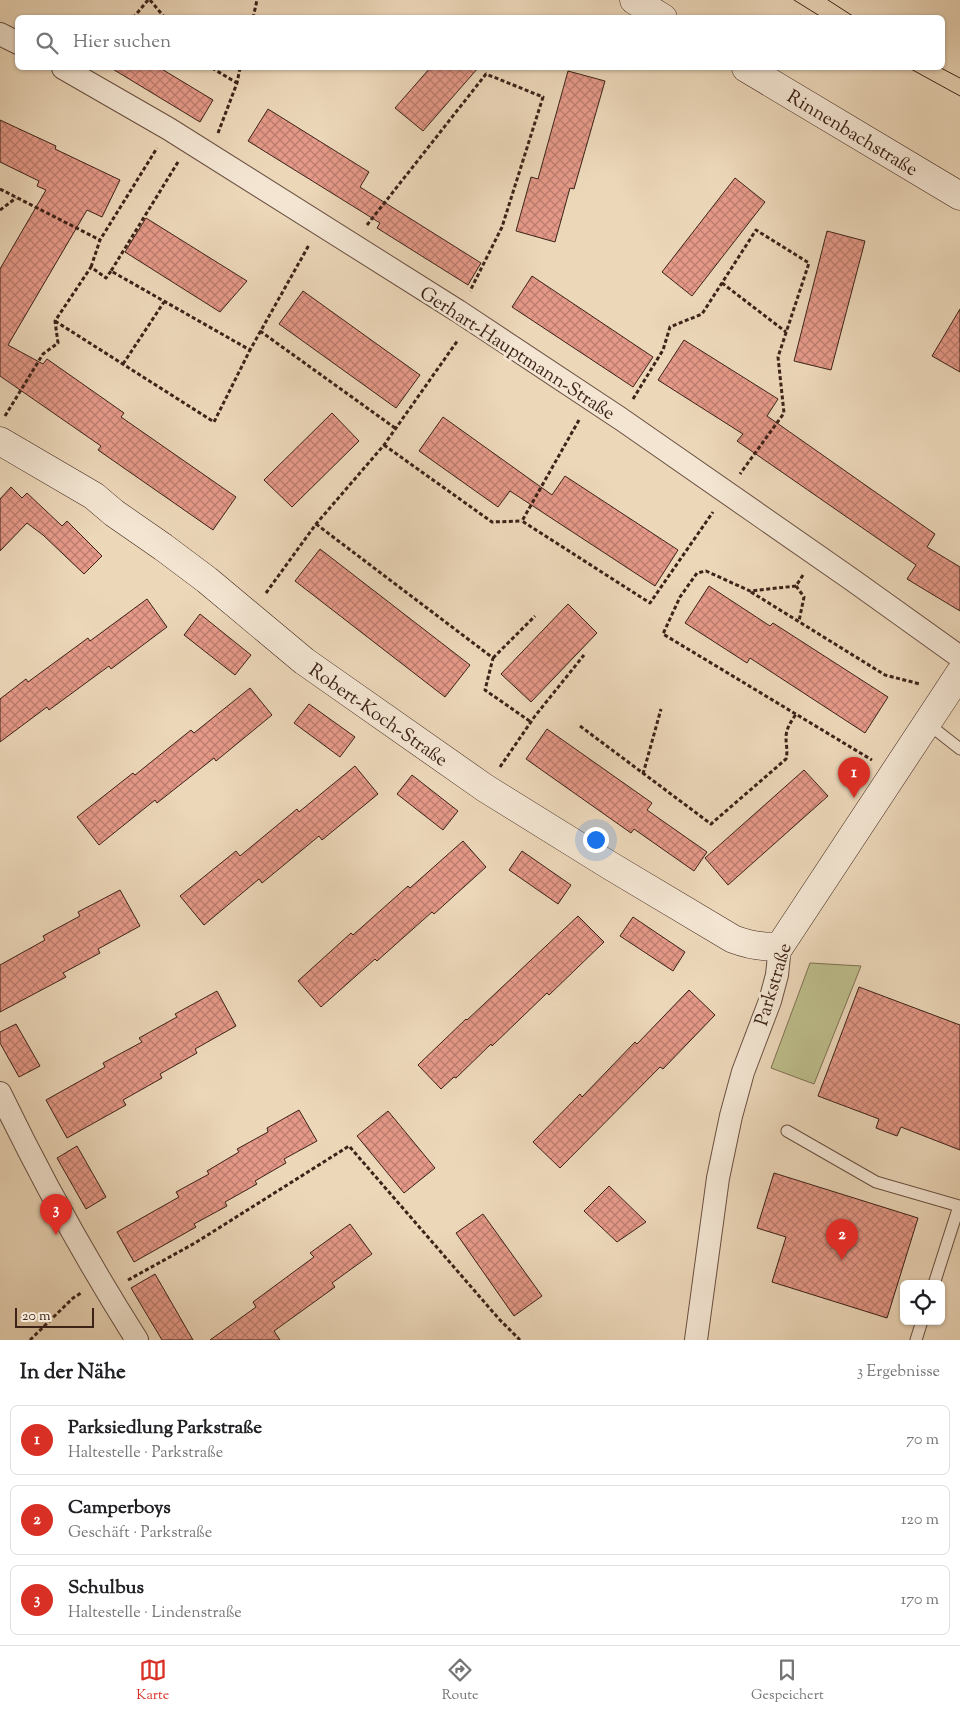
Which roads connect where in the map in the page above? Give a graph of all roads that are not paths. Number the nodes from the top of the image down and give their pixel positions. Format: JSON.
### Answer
{"nodes":[{"id":1,"x":634,"y":0,"type":"edge"},
{"id":2,"x":658,"y":15,"type":"edge"},
{"id":3,"x":0,"y":34,"type":"edge"},
{"id":4,"x":15,"y":42,"type":"edge"},
{"id":5,"x":66,"y":70,"type":"edge"},
{"id":6,"x":749,"y":70,"type":"edge"},
{"id":7,"x":960,"y":196,"type":"edge"},
{"id":8,"x":0,"y":441,"type":"edge"},
{"id":9,"x":960,"y":657,"type":"edge"},
{"id":10,"x":954,"y":682,"type":"edge"},
{"id":11,"x":927,"y":723,"type":"junction"},
{"id":12,"x":960,"y":749,"type":"edge"},
{"id":13,"x":780,"y":946,"type":"junction"},
{"id":14,"x":0,"y":1093,"type":"edge"},
{"id":15,"x":787,"y":1131,"type":"dead end"},
{"id":16,"x":960,"y":1206,"type":"edge"},
{"id":17,"x":935,"y":1280,"type":"edge"},
{"id":18,"x":921,"y":1325,"type":"edge"},
{"id":19,"x":137,"y":1340,"type":"edge"},
{"id":20,"x":696,"y":1340,"type":"edge"},
{"id":21,"x":916,"y":1340,"type":"edge"}],
"edges":[{"from":1,"to":2,"type":"street"},
{"from":3,"to":4,"type":"street"},
{"from":5,"to":9,"type":"street","name":"Gerhart-Hauptmann-Straße"},
{"from":6,"to":7,"type":"street","name":"Rinnenbachstraße"},
{"from":8,"to":13,"type":"street","name":"Robert-Koch-Straße"},
{"from":10,"to":11,"type":"street","name":"Parkstraße"},
{"from":11,"to":12,"type":"lane"},
{"from":11,"to":13,"type":"street","name":"Parkstraße"},
{"from":13,"to":20,"type":"street","name":"Parkstraße"},
{"from":14,"to":19,"type":"street"},
{"from":15,"to":16,"type":"lane"},
{"from":16,"to":17,"type":"lane"},
{"from":18,"to":21,"type":"lane"}]}
